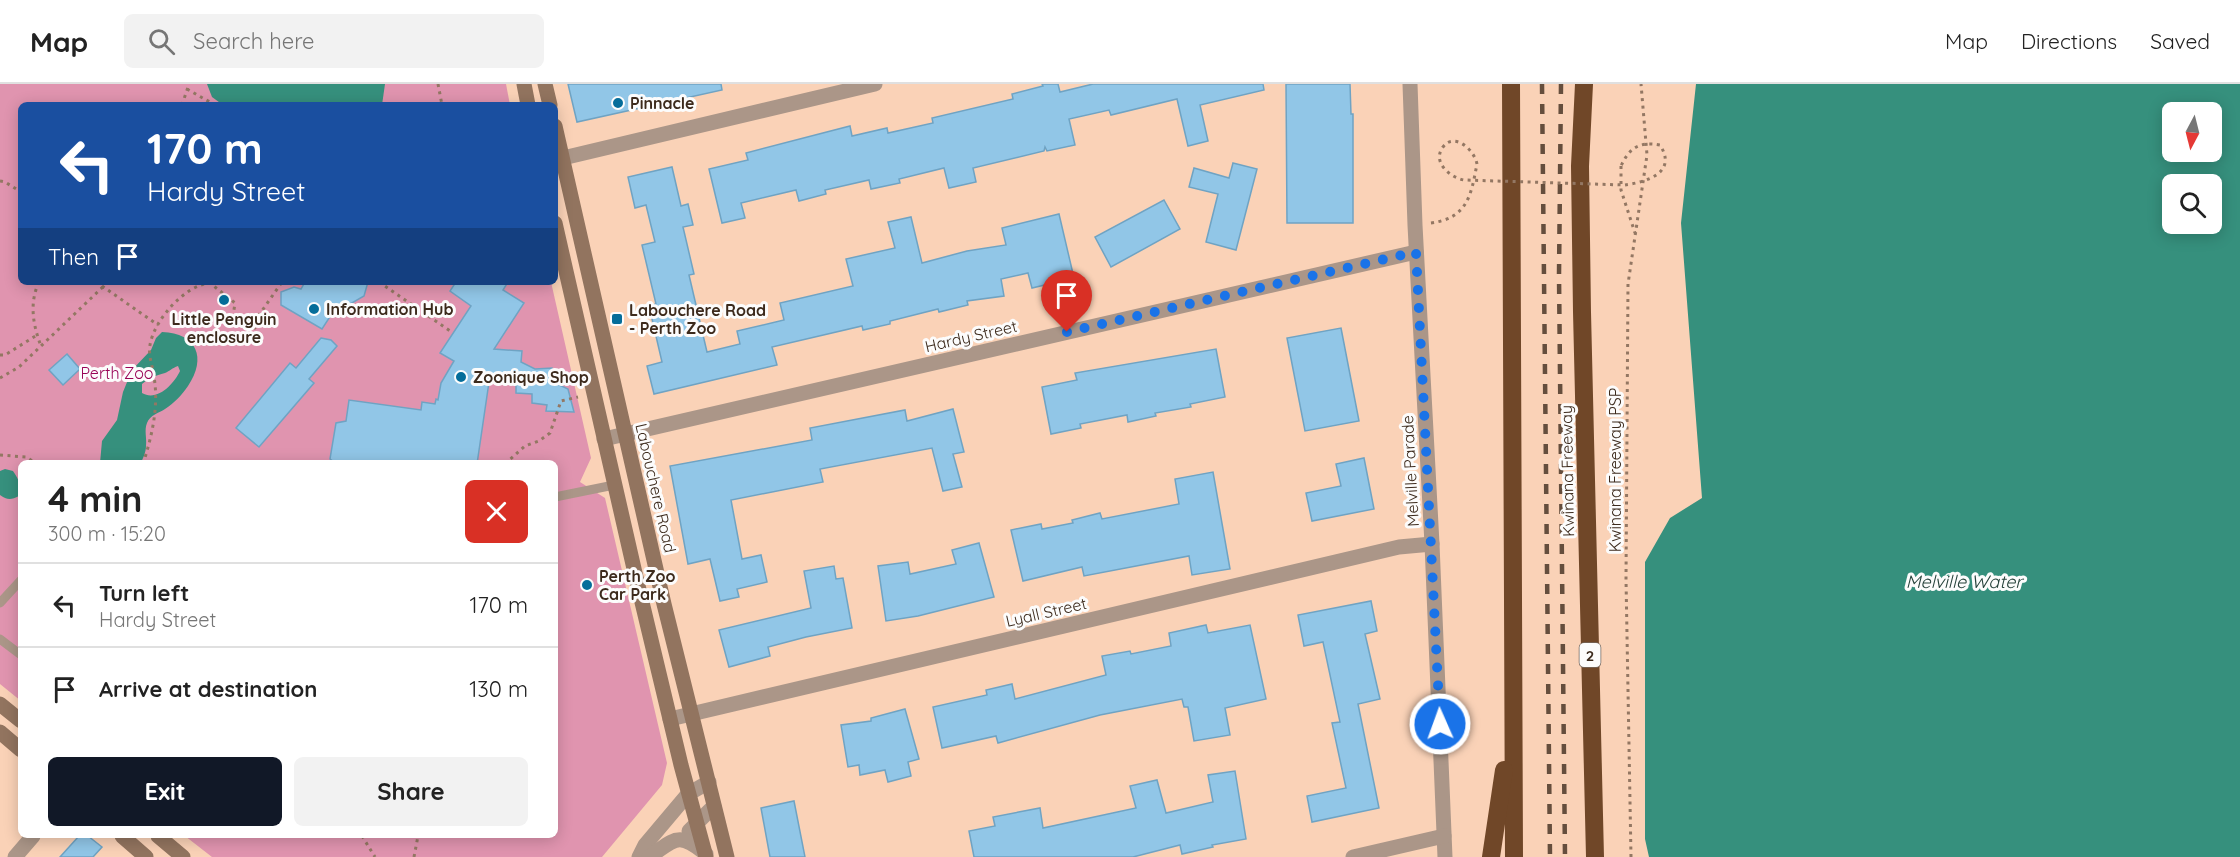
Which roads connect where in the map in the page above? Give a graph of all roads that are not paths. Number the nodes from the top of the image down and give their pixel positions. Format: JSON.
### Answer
{"nodes":[{"id":1,"x":524,"y":84,"type":"edge"},
{"id":2,"x":544,"y":84,"type":"edge"},
{"id":3,"x":875,"y":84,"type":"edge"},
{"id":4,"x":1410,"y":84,"type":"edge"},
{"id":5,"x":1511,"y":84,"type":"edge"},
{"id":6,"x":1584,"y":84,"type":"edge"},
{"id":7,"x":527,"y":102,"type":"edge"},
{"id":8,"x":549,"y":102,"type":"edge"},
{"id":9,"x":558,"y":138,"type":"edge"},
{"id":10,"x":563,"y":158,"type":"junction"},
{"id":11,"x":558,"y":236,"type":"edge"},
{"id":12,"x":1416,"y":252,"type":"junction"},
{"id":13,"x":625,"y":434,"type":"junction"},
{"id":14,"x":604,"y":439,"type":"junction"},
{"id":15,"x":614,"y":485,"type":"junction"},
{"id":16,"x":558,"y":496,"type":"edge"},
{"id":17,"x":1432,"y":544,"type":"junction"},
{"id":18,"x":634,"y":573,"type":"junction"},
{"id":19,"x":611,"y":578,"type":"dead end"},
{"id":20,"x":18,"y":583,"type":"edge"},
{"id":21,"x":0,"y":603,"type":"edge"},
{"id":22,"x":0,"y":639,"type":"edge"},
{"id":23,"x":18,"y":653,"type":"edge"},
{"id":24,"x":0,"y":704,"type":"edge"},
{"id":25,"x":692,"y":714,"type":"junction"},
{"id":26,"x":1513,"y":717,"type":"junction"},
{"id":27,"x":18,"y":719,"type":"edge"},
{"id":28,"x":670,"y":719,"type":"junction"},
{"id":29,"x":0,"y":732,"type":"edge"},
{"id":30,"x":18,"y":747,"type":"edge"},
{"id":31,"x":709,"y":782,"type":"junction"},
{"id":32,"x":688,"y":794,"type":"junction"},
{"id":33,"x":714,"y":806,"type":"junction"},
{"id":34,"x":697,"y":823,"type":"junction"},
{"id":35,"x":1444,"y":836,"type":"junction"},
{"id":36,"x":31,"y":838,"type":"edge"},
{"id":37,"x":124,"y":838,"type":"edge"},
{"id":38,"x":160,"y":838,"type":"edge"},
{"id":39,"x":680,"y":839,"type":"junction"},
{"id":40,"x":706,"y":855,"type":"edge"},
{"id":41,"x":15,"y":857,"type":"edge"},
{"id":42,"x":146,"y":857,"type":"edge"},
{"id":43,"x":183,"y":857,"type":"edge"},
{"id":44,"x":639,"y":857,"type":"edge"},
{"id":45,"x":649,"y":857,"type":"edge"},
{"id":46,"x":727,"y":857,"type":"edge"},
{"id":47,"x":1353,"y":857,"type":"edge"},
{"id":48,"x":1445,"y":857,"type":"edge"},
{"id":49,"x":1491,"y":857,"type":"edge"},
{"id":50,"x":1514,"y":857,"type":"edge"},
{"id":51,"x":1595,"y":857,"type":"edge"}],
"edges":[{"from":1,"to":7,"type":"main road"},
{"from":2,"to":8,"type":"main road"},
{"from":3,"to":10,"type":"street"},
{"from":4,"to":12,"type":"street","name":"Melville Parade"},
{"from":5,"to":26,"type":"highway"},
{"from":6,"to":51,"type":"highway","name":"Kwinana Freeway","number":"2"},
{"from":9,"to":10,"type":"main road","name":"Labouchere Road"},
{"from":10,"to":13,"type":"main road","name":"Labouchere Road"},
{"from":11,"to":14,"type":"main road"},
{"from":12,"to":13,"type":"street","name":"Hardy Street"},
{"from":12,"to":17,"type":"street","name":"Melville Parade"},
{"from":13,"to":14,"type":"street","name":"Hardy Street"},
{"from":13,"to":25,"type":"main road","name":"Labouchere Road"},
{"from":14,"to":15,"type":"main road"},
{"from":15,"to":16,"type":"lane"},
{"from":15,"to":18,"type":"main road"},
{"from":17,"to":25,"type":"street","name":"Lyall Street"},
{"from":17,"to":35,"type":"street","name":"Melville Parade"},
{"from":18,"to":19,"type":"lane"},
{"from":18,"to":28,"type":"main road"},
{"from":20,"to":21,"type":"lane"},
{"from":22,"to":23,"type":"lane"},
{"from":24,"to":27,"type":"main road"},
{"from":25,"to":28,"type":"street","name":"Lyall Street"},
{"from":25,"to":31,"type":"main road","name":"Labouchere Road"},
{"from":26,"to":49,"type":"highway"},
{"from":26,"to":50,"type":"highway"},
{"from":28,"to":32,"type":"main road"},
{"from":29,"to":30,"type":"main road"},
{"from":31,"to":32,"type":"street"},
{"from":31,"to":33,"type":"main road","name":"Labouchere Road"},
{"from":32,"to":34,"type":"main road"},
{"from":32,"to":44,"type":"street"},
{"from":33,"to":34,"type":"street"},
{"from":33,"to":46,"type":"main road","name":"Labouchere Road"},
{"from":34,"to":39,"type":"street"},
{"from":34,"to":40,"type":"main road"},
{"from":35,"to":47,"type":"street"},
{"from":35,"to":48,"type":"street","name":"Melville Parade"},
{"from":36,"to":41,"type":"street"},
{"from":37,"to":42,"type":"main road"},
{"from":38,"to":43,"type":"main road"},
{"from":39,"to":40,"type":"street"},
{"from":39,"to":45,"type":"street"}]}
